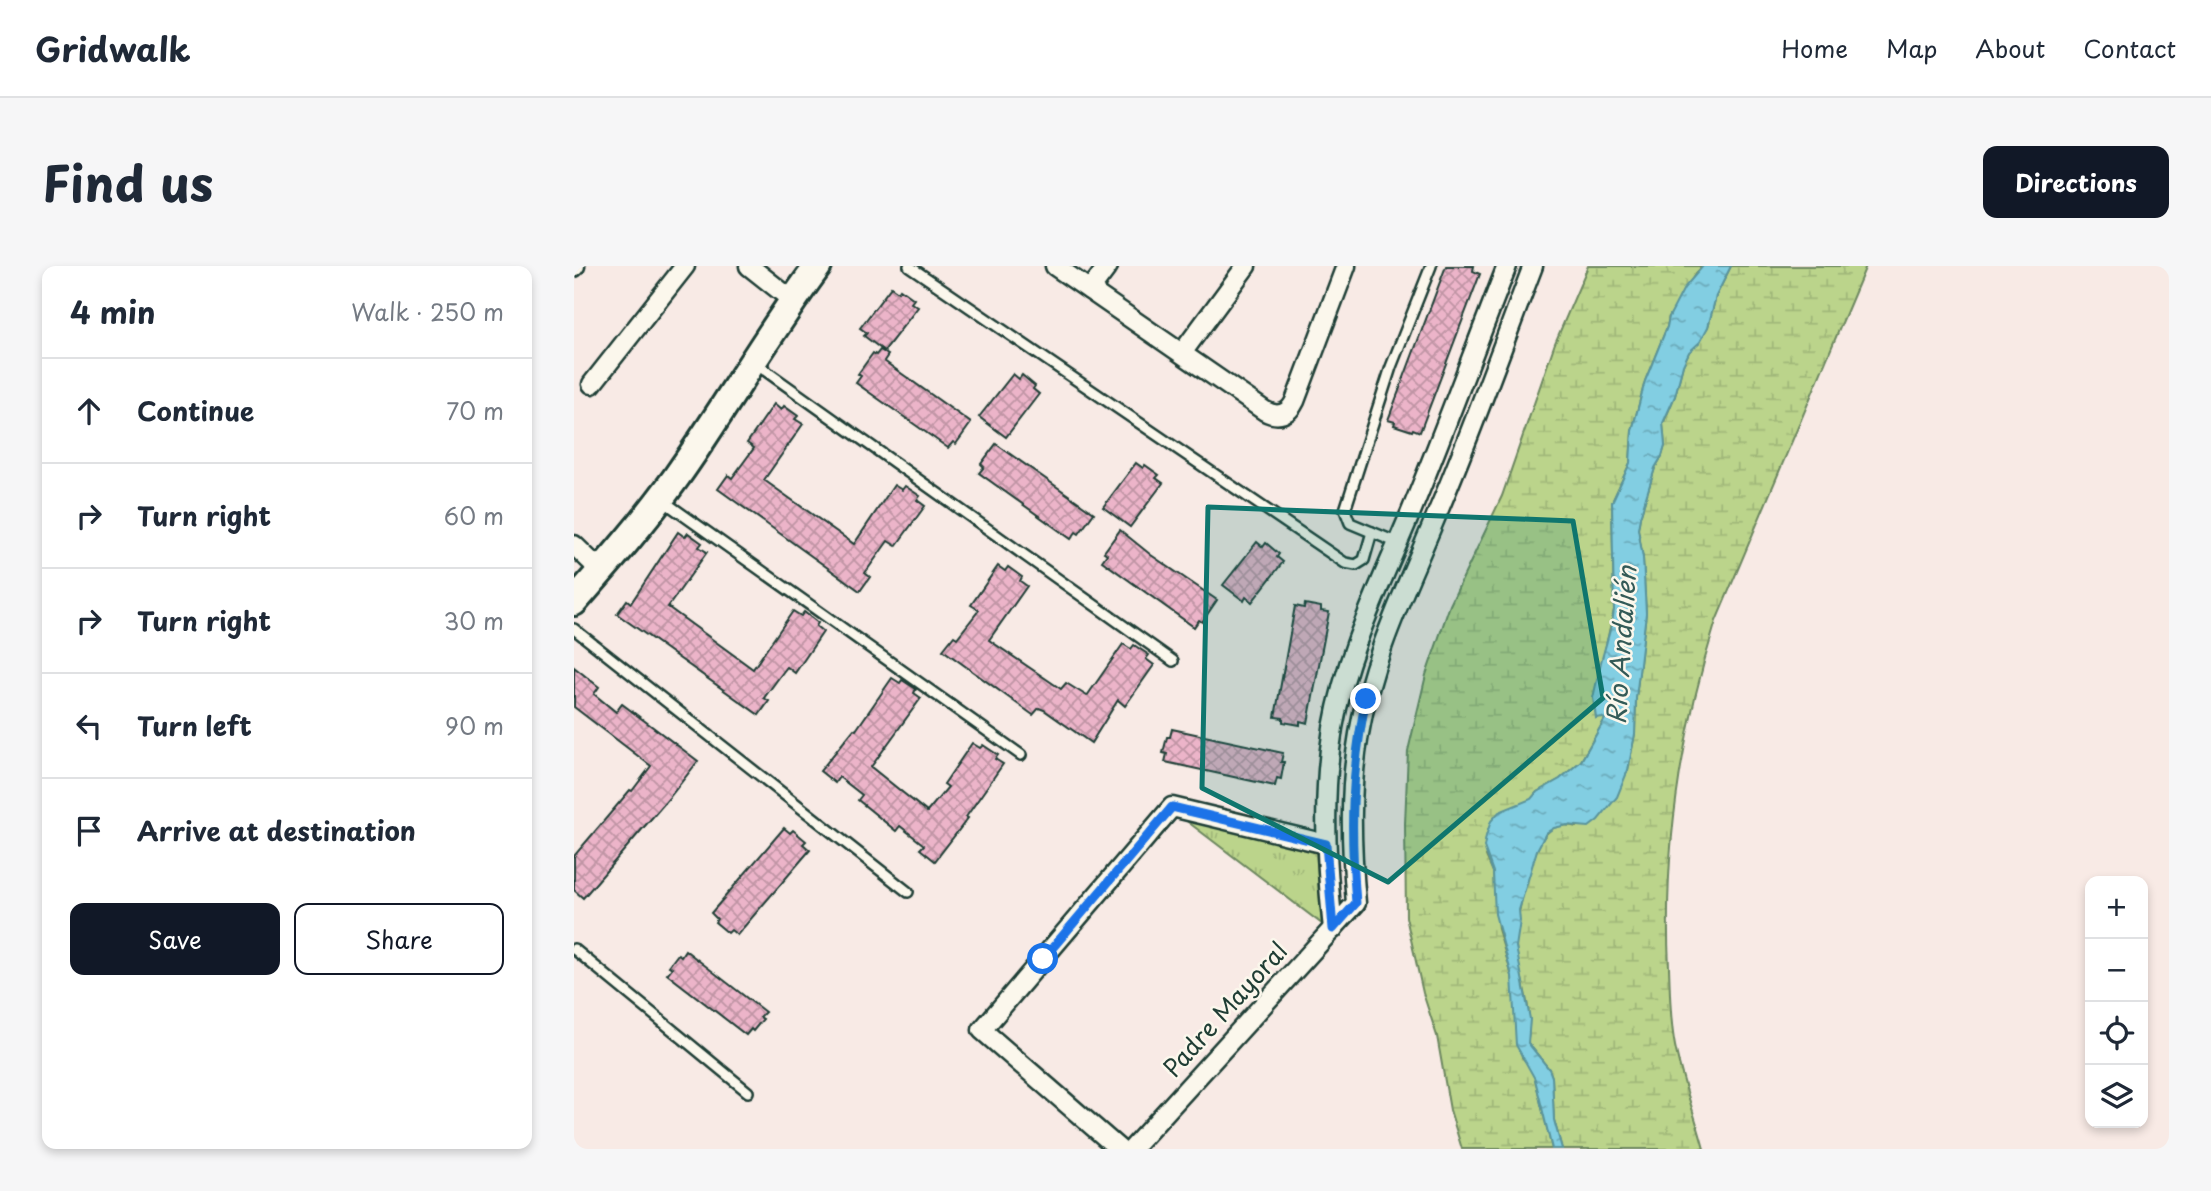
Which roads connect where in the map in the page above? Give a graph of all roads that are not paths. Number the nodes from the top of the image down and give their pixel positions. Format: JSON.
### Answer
{"nodes":[{"id":1,"x":685,"y":266,"type":"edge"},
{"id":2,"x":749,"y":266,"type":"edge"},
{"id":3,"x":818,"y":266,"type":"edge"},
{"id":4,"x":909,"y":266,"type":"edge"},
{"id":5,"x":1055,"y":266,"type":"edge"},
{"id":6,"x":1108,"y":266,"type":"edge"},
{"id":7,"x":1246,"y":266,"type":"edge"},
{"id":8,"x":1346,"y":266,"type":"edge"},
{"id":9,"x":1431,"y":266,"type":"edge"},
{"id":10,"x":1507,"y":266,"type":"edge"},
{"id":11,"x":1533,"y":266,"type":"edge"},
{"id":12,"x":1090,"y":290,"type":"junction"},
{"id":13,"x":792,"y":300,"type":"junction"},
{"id":14,"x":1182,"y":353,"type":"junction"},
{"id":15,"x":753,"y":362,"type":"junction"},
{"id":16,"x":592,"y":384,"type":"dead end"},
{"id":17,"x":660,"y":499,"type":"junction"},
{"id":18,"x":1373,"y":532,"type":"junction"},
{"id":19,"x":1398,"y":543,"type":"junction"},
{"id":20,"x":574,"y":545,"type":"edge"},
{"id":21,"x":601,"y":571,"type":"junction"},
{"id":22,"x":574,"y":602,"type":"edge"},
{"id":23,"x":574,"y":629,"type":"edge"},
{"id":24,"x":1173,"y":662,"type":"dead end"},
{"id":25,"x":1021,"y":755,"type":"dead end"},
{"id":26,"x":1326,"y":844,"type":"junction"},
{"id":27,"x":908,"y":891,"type":"dead end"},
{"id":28,"x":1333,"y":929,"type":"junction"},
{"id":29,"x":574,"y":949,"type":"edge"},
{"id":30,"x":748,"y":1092,"type":"dead end"},
{"id":31,"x":1119,"y":1149,"type":"edge"},
{"id":32,"x":1132,"y":1149,"type":"edge"}],
"edges":[{"from":1,"to":16,"type":"street"},
{"from":2,"to":13,"type":"street"},
{"from":3,"to":13,"type":"street"},
{"from":4,"to":18,"type":"lane"},
{"from":5,"to":12,"type":"street"},
{"from":6,"to":12,"type":"street"},
{"from":7,"to":14,"type":"street"},
{"from":8,"to":14,"type":"street"},
{"from":9,"to":18,"type":"lane"},
{"from":10,"to":19,"type":"street"},
{"from":11,"to":28,"type":"street","name":"Padre Mayoral"},
{"from":12,"to":14,"type":"street"},
{"from":13,"to":15,"type":"street"},
{"from":15,"to":17,"type":"street"},
{"from":15,"to":24,"type":"lane"},
{"from":17,"to":21,"type":"street"},
{"from":17,"to":25,"type":"lane"},
{"from":18,"to":19,"type":"lane"},
{"from":19,"to":26,"type":"street"},
{"from":20,"to":21,"type":"street"},
{"from":21,"to":22,"type":"street"},
{"from":23,"to":27,"type":"lane"},
{"from":26,"to":28,"type":"street"},
{"from":26,"to":31,"type":"street"},
{"from":28,"to":32,"type":"street","name":"Padre Mayoral"},
{"from":29,"to":30,"type":"lane"}]}
